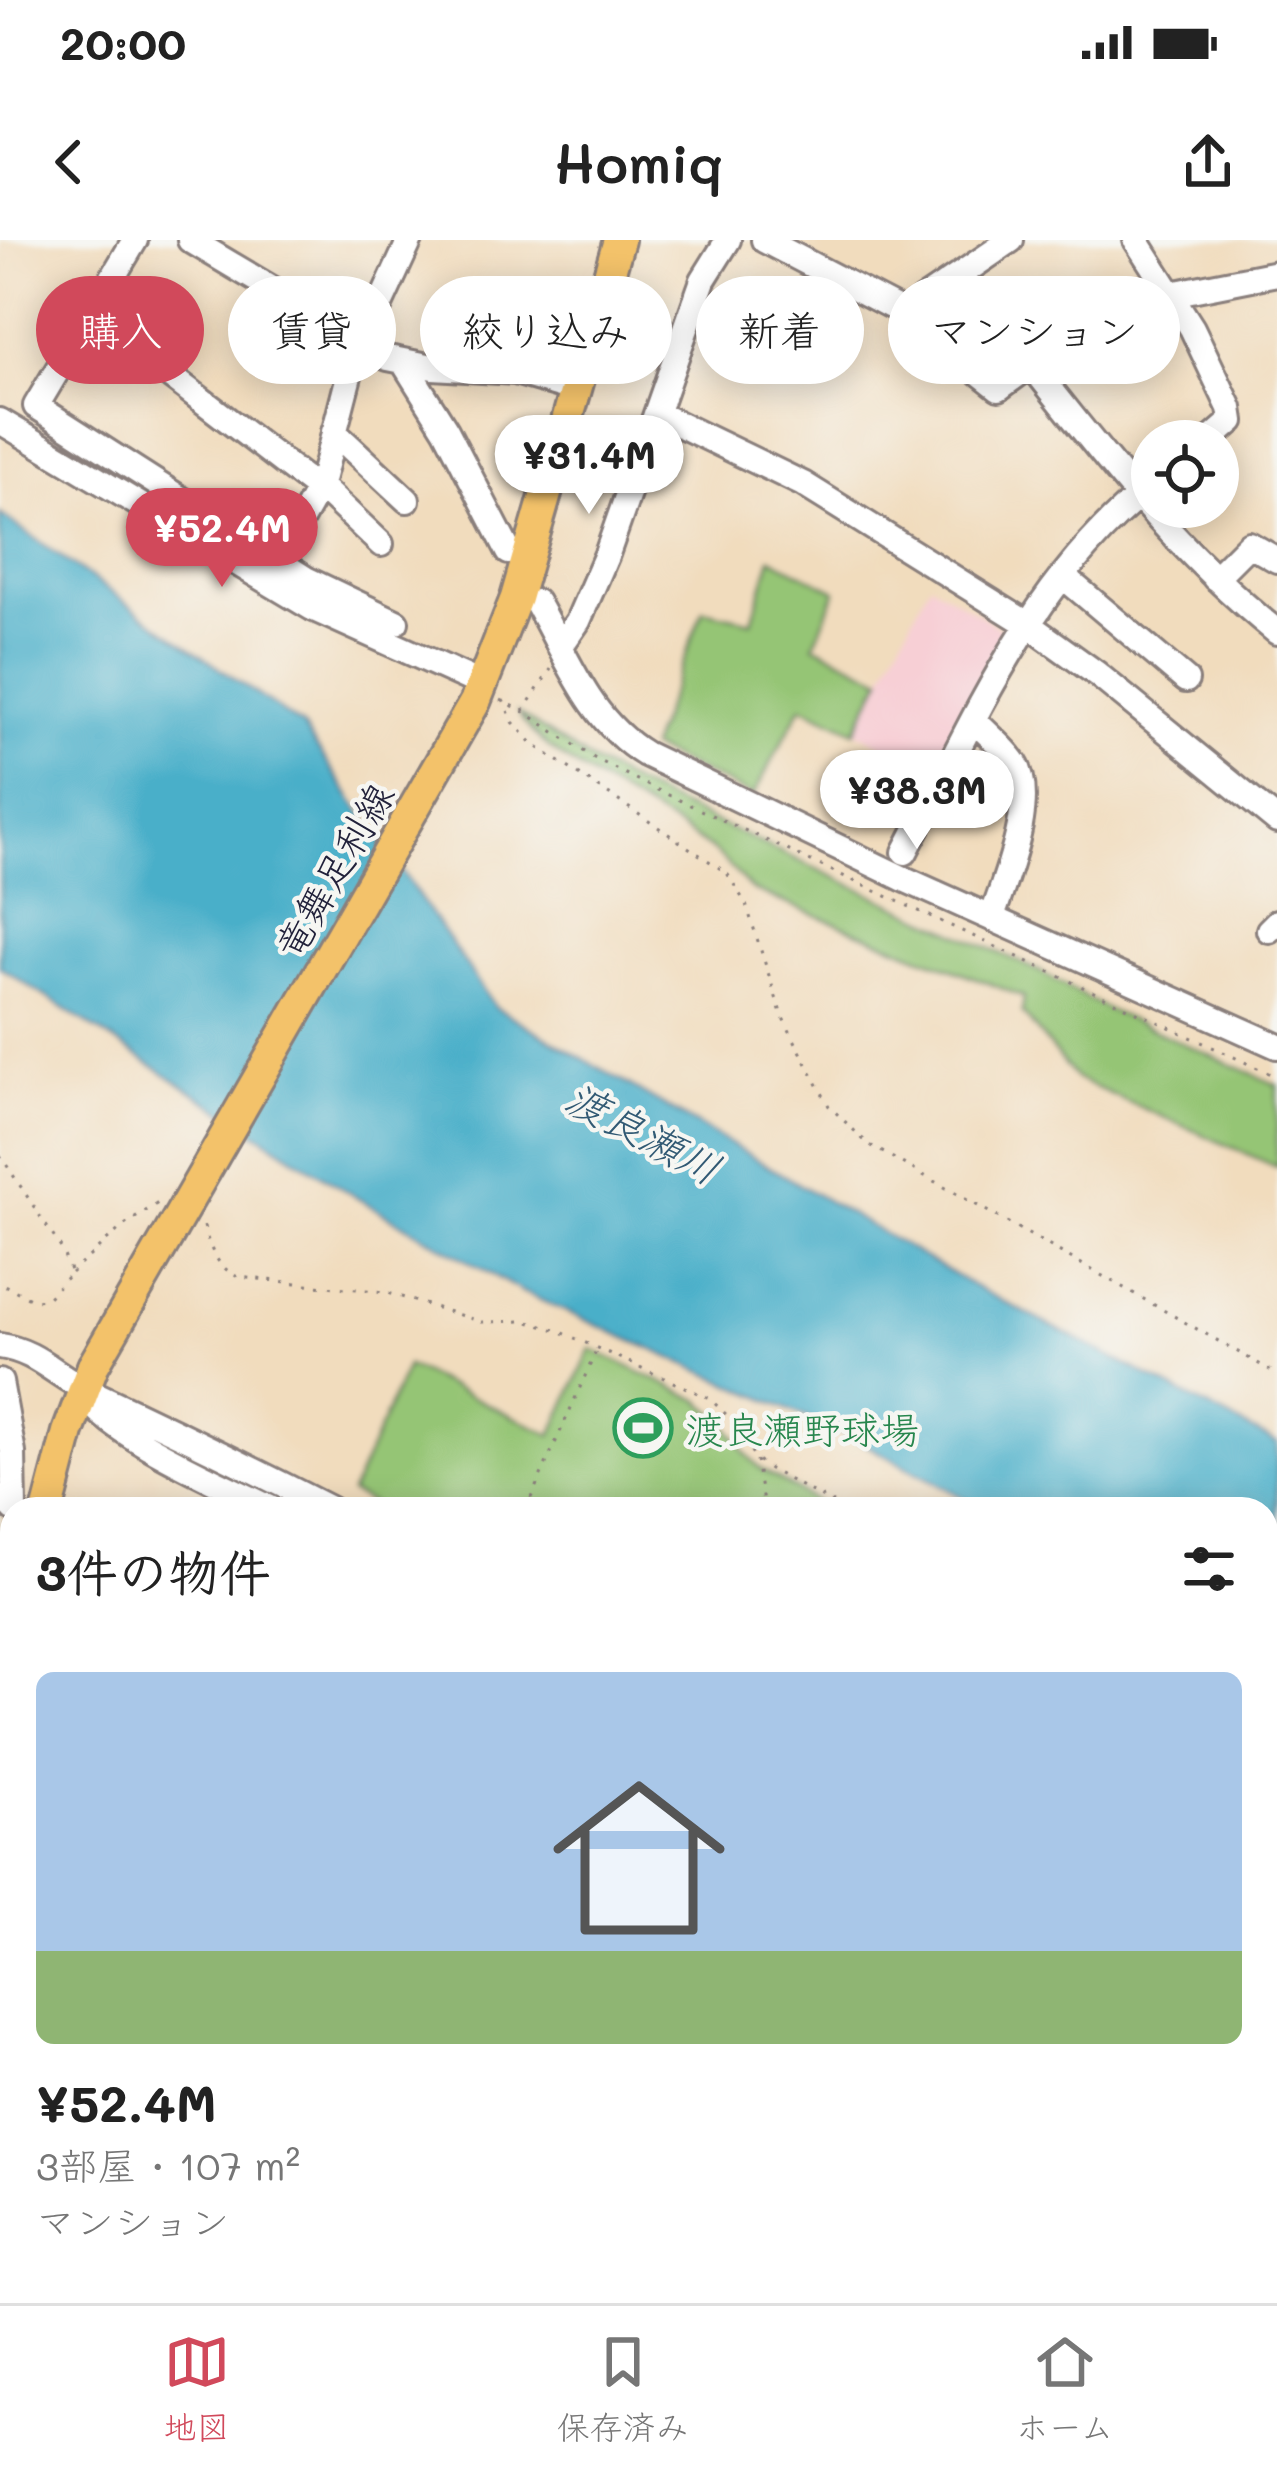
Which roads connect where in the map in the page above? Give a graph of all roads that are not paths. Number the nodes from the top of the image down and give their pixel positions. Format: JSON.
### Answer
{"nodes":[{"id":1,"x":135,"y":240,"type":"edge"},
{"id":2,"x":190,"y":240,"type":"edge"},
{"id":3,"x":410,"y":240,"type":"edge"},
{"id":4,"x":619,"y":240,"type":"edge"},
{"id":5,"x":728,"y":240,"type":"edge"},
{"id":6,"x":764,"y":240,"type":"edge"},
{"id":7,"x":1011,"y":240,"type":"edge"},
{"id":8,"x":1136,"y":240,"type":"edge"},
{"id":9,"x":1277,"y":273,"type":"edge"},
{"id":10,"x":114,"y":276,"type":"edge"},
{"id":11,"x":250,"y":276,"type":"edge"},
{"id":12,"x":393,"y":276,"type":"edge"},
{"id":13,"x":961,"y":276,"type":"edge"},
{"id":14,"x":1159,"y":276,"type":"edge"},
{"id":15,"x":1180,"y":292,"type":"edge"},
{"id":16,"x":888,"y":305,"type":"edge"},
{"id":17,"x":1180,"y":309,"type":"edge"},
{"id":18,"x":396,"y":359,"type":"edge"},
{"id":19,"x":404,"y":363,"type":"junction"},
{"id":20,"x":49,"y":384,"type":"edge"},
{"id":21,"x":177,"y":384,"type":"edge"},
{"id":22,"x":346,"y":384,"type":"edge"},
{"id":23,"x":1050,"y":384,"type":"edge"},
{"id":24,"x":574,"y":389,"type":"junction"},
{"id":25,"x":658,"y":414,"type":"junction"},
{"id":26,"x":1232,"y":420,"type":"edge"},
{"id":27,"x":0,"y":421,"type":"edge"},
{"id":28,"x":334,"y":432,"type":"junction"},
{"id":29,"x":1131,"y":473,"type":"edge"},
{"id":30,"x":319,"y":488,"type":"junction"},
{"id":31,"x":407,"y":500,"type":"dead end"},
{"id":32,"x":1131,"y":506,"type":"edge"},
{"id":33,"x":1176,"y":528,"type":"edge"},
{"id":34,"x":382,"y":544,"type":"dead end"},
{"id":35,"x":506,"y":545,"type":"dead end"},
{"id":36,"x":280,"y":559,"type":"junction"},
{"id":37,"x":1277,"y":560,"type":"edge"},
{"id":38,"x":1064,"y":577,"type":"junction"},
{"id":39,"x":1215,"y":578,"type":"junction"},
{"id":40,"x":540,"y":609,"type":"dead end"},
{"id":41,"x":396,"y":622,"type":"dead end"},
{"id":42,"x":1026,"y":623,"type":"junction"},
{"id":43,"x":1277,"y":632,"type":"edge"},
{"id":44,"x":558,"y":655,"type":"junction"},
{"id":45,"x":1186,"y":680,"type":"dead end"},
{"id":46,"x":488,"y":698,"type":"junction"},
{"id":47,"x":974,"y":720,"type":"junction"},
{"id":48,"x":1277,"y":821,"type":"edge"},
{"id":49,"x":905,"y":852,"type":"dead end"},
{"id":50,"x":996,"y":906,"type":"dead end"},
{"id":51,"x":1277,"y":1046,"type":"edge"},
{"id":52,"x":0,"y":1346,"type":"edge"},
{"id":53,"x":88,"y":1378,"type":"junction"},
{"id":54,"x":0,"y":1382,"type":"edge"},
{"id":55,"x":14,"y":1497,"type":"edge"},
{"id":56,"x":52,"y":1497,"type":"edge"},
{"id":57,"x":249,"y":1497,"type":"edge"},
{"id":58,"x":307,"y":1497,"type":"edge"}],
"edges":[{"from":1,"to":10,"type":"street"},
{"from":2,"to":11,"type":"street"},
{"from":3,"to":12,"type":"street"},
{"from":4,"to":24,"type":"main road","name":"竜舞足利線"},
{"from":5,"to":25,"type":"street"},
{"from":6,"to":16,"type":"street"},
{"from":7,"to":13,"type":"street"},
{"from":8,"to":14,"type":"street"},
{"from":9,"to":15,"type":"street"},
{"from":17,"to":26,"type":"street"},
{"from":18,"to":19,"type":"street"},
{"from":19,"to":24,"type":"street"},
{"from":19,"to":35,"type":"street"},
{"from":20,"to":36,"type":"street"},
{"from":21,"to":30,"type":"street"},
{"from":22,"to":28,"type":"street"},
{"from":23,"to":29,"type":"street"},
{"from":24,"to":46,"type":"main road","name":"竜舞足利線"},
{"from":25,"to":42,"type":"street"},
{"from":25,"to":44,"type":"street"},
{"from":27,"to":46,"type":"street"},
{"from":28,"to":30,"type":"street"},
{"from":28,"to":31,"type":"street"},
{"from":30,"to":34,"type":"street"},
{"from":30,"to":36,"type":"street"},
{"from":32,"to":38,"type":"street"},
{"from":33,"to":39,"type":"street"},
{"from":36,"to":41,"type":"street"},
{"from":37,"to":39,"type":"street"},
{"from":38,"to":42,"type":"street"},
{"from":38,"to":45,"type":"street"},
{"from":39,"to":43,"type":"street"},
{"from":40,"to":44,"type":"street"},
{"from":42,"to":47,"type":"street"},
{"from":42,"to":48,"type":"street"},
{"from":44,"to":51,"type":"street"},
{"from":46,"to":53,"type":"main road","name":"竜舞足利線","bridge":true},
{"from":47,"to":49,"type":"street"},
{"from":47,"to":50,"type":"street"},
{"from":52,"to":53,"type":"street"},
{"from":53,"to":56,"type":"main road","name":"竜舞足利線"},
{"from":53,"to":57,"type":"street"},
{"from":53,"to":58,"type":"street"},
{"from":54,"to":55,"type":"street"}]}
